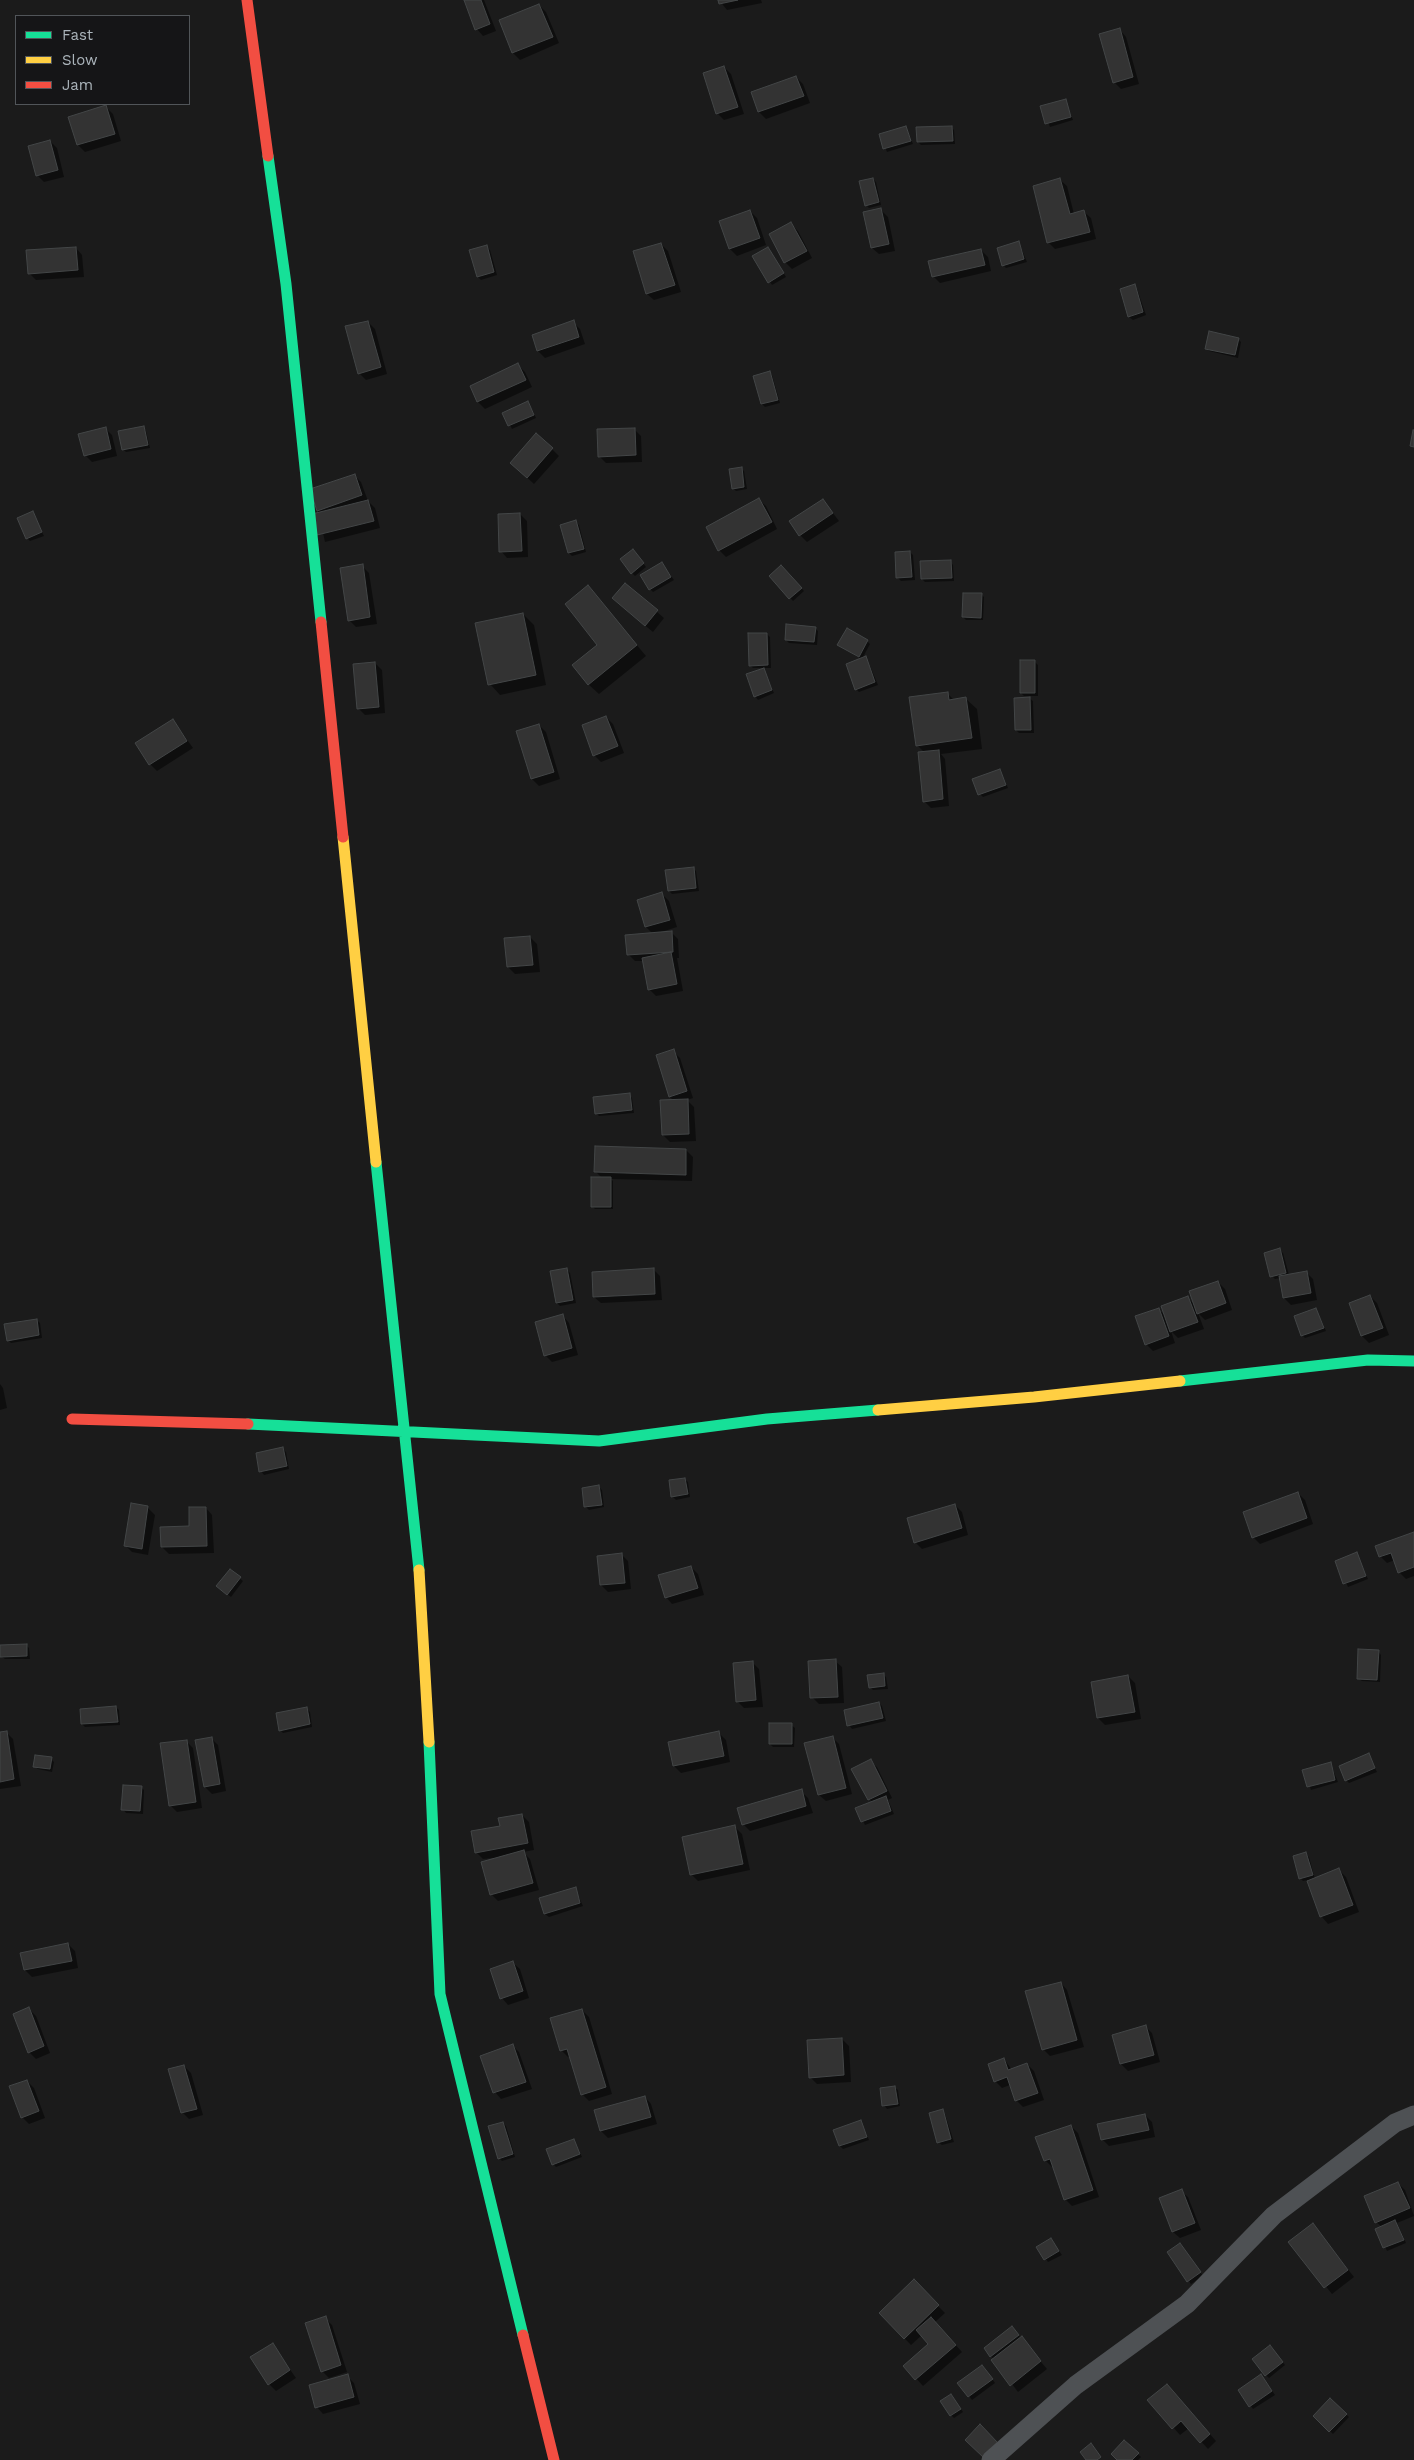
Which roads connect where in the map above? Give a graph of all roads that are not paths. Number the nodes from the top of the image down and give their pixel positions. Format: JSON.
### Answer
{"nodes":[{"id":1,"x":247,"y":0,"type":"edge"},
{"id":2,"x":1414,"y":1361,"type":"edge"},
{"id":3,"x":72,"y":1419,"type":"dead end"},
{"id":4,"x":404,"y":1432,"type":"junction"},
{"id":5,"x":1414,"y":2115,"type":"edge"},
{"id":6,"x":554,"y":2460,"type":"edge"},
{"id":7,"x":991,"y":2460,"type":"edge"}],
"edges":[{"from":1,"to":4,"type":"street"},
{"from":2,"to":4,"type":"street"},
{"from":3,"to":4,"type":"street"},
{"from":4,"to":6,"type":"street"},
{"from":5,"to":7,"type":"street"}]}
